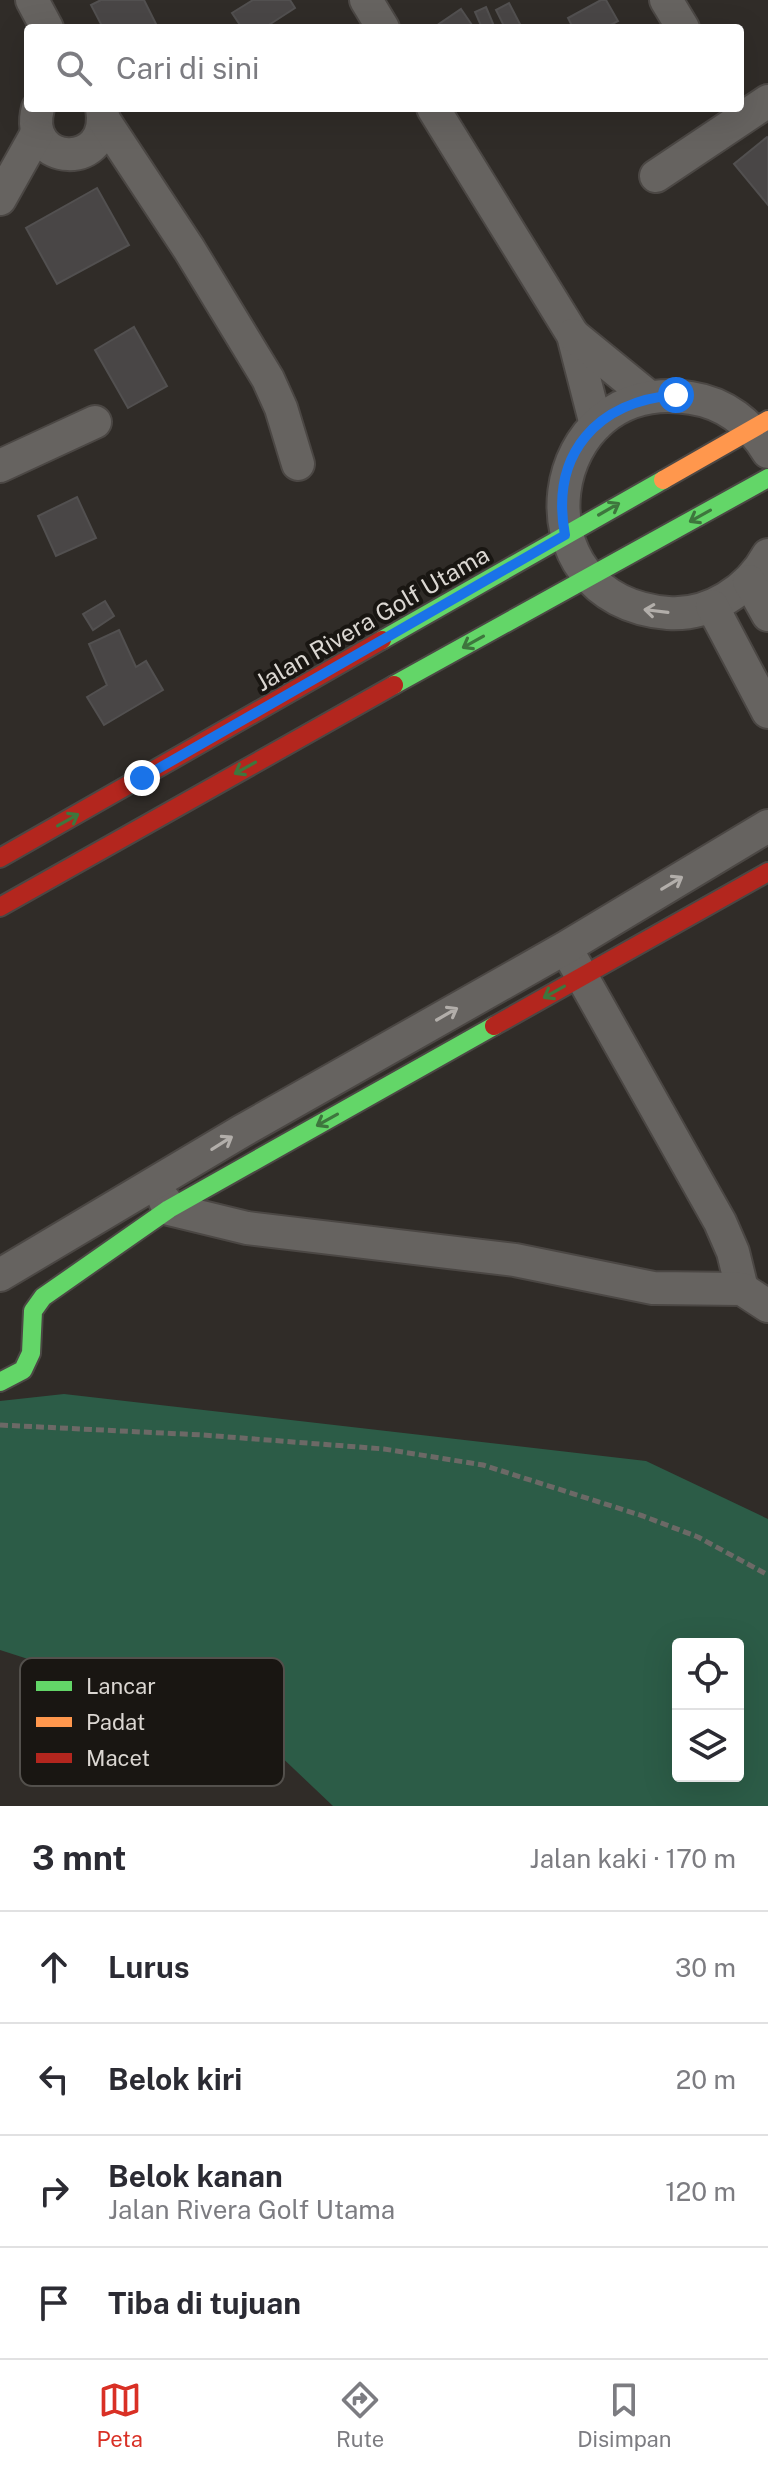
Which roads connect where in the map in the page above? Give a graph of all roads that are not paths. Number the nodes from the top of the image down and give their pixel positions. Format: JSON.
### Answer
{"nodes":[{"id":1,"x":32,"y":0,"type":"edge"},
{"id":2,"x":366,"y":0,"type":"edge"},
{"id":3,"x":666,"y":0,"type":"edge"},
{"id":4,"x":45,"y":24,"type":"edge"},
{"id":5,"x":381,"y":24,"type":"edge"},
{"id":6,"x":681,"y":24,"type":"edge"},
{"id":7,"x":768,"y":101,"type":"edge"},
{"id":8,"x":744,"y":111,"type":"edge"},
{"id":9,"x":435,"y":112,"type":"edge"},
{"id":10,"x":103,"y":114,"type":"edge"},
{"id":11,"x":735,"y":115,"type":"edge"},
{"id":12,"x":38,"y":120,"type":"edge"},
{"id":13,"x":656,"y":176,"type":"dead end"},
{"id":14,"x":0,"y":199,"type":"edge"},
{"id":15,"x":573,"y":335,"type":"junction"},
{"id":16,"x":649,"y":397,"type":"junction"},
{"id":17,"x":95,"y":422,"type":"dead end"},
{"id":18,"x":596,"y":425,"type":"junction"},
{"id":19,"x":762,"y":434,"type":"edge"},
{"id":20,"x":298,"y":464,"type":"dead end"},
{"id":21,"x":0,"y":466,"type":"edge"},
{"id":22,"x":768,"y":478,"type":"edge"},
{"id":23,"x":565,"y":535,"type":"junction"},
{"id":24,"x":768,"y":555,"type":"edge"},
{"id":25,"x":589,"y":577,"type":"junction"},
{"id":26,"x":749,"y":581,"type":"junction"},
{"id":27,"x":712,"y":606,"type":"junction"},
{"id":28,"x":768,"y":615,"type":"edge"},
{"id":29,"x":768,"y":712,"type":"edge"},
{"id":30,"x":768,"y":826,"type":"edge"},
{"id":31,"x":0,"y":858,"type":"edge"},
{"id":32,"x":768,"y":872,"type":"edge"},
{"id":33,"x":0,"y":907,"type":"edge"},
{"id":34,"x":565,"y":948,"type":"junction"},
{"id":35,"x":582,"y":976,"type":"junction"},
{"id":36,"x":162,"y":1197,"type":"junction"},
{"id":37,"x":0,"y":1275,"type":"edge"},
{"id":38,"x":755,"y":1298,"type":"edge"},
{"id":39,"x":0,"y":1382,"type":"edge"}],
"edges":[{"from":1,"to":4,"type":"street"},
{"from":2,"to":5,"type":"street"},
{"from":3,"to":6,"type":"street"},
{"from":7,"to":8,"type":"street"},
{"from":9,"to":15,"type":"street"},
{"from":10,"to":12,"type":"street"},
{"from":10,"to":20,"type":"street"},
{"from":11,"to":13,"type":"street"},
{"from":12,"to":14,"type":"street"},
{"from":15,"to":16,"type":"street"},
{"from":15,"to":18,"type":"street"},
{"from":16,"to":18,"type":"street"},
{"from":16,"to":19,"type":"street"},
{"from":17,"to":21,"type":"street"},
{"from":18,"to":23,"type":"street"},
{"from":23,"to":19,"type":"street","name":"Jalan Rivera Golf Utama","one_way":true},
{"from":22,"to":25,"type":"street","one_way":true},
{"from":23,"to":25,"type":"street"},
{"from":31,"to":23,"type":"street","name":"Jalan Rivera Golf Utama","one_way":true},
{"from":24,"to":26,"type":"street"},
{"from":27,"to":25,"type":"street","one_way":true},
{"from":25,"to":33,"type":"street","one_way":true},
{"from":26,"to":27,"type":"street"},
{"from":26,"to":28,"type":"street"},
{"from":27,"to":29,"type":"street"},
{"from":34,"to":30,"type":"street","one_way":true},
{"from":32,"to":35,"type":"street"},
{"from":34,"to":35,"type":"street"},
{"from":36,"to":34,"type":"street","one_way":true},
{"from":35,"to":36,"type":"street","one_way":true},
{"from":35,"to":38,"type":"street"},
{"from":36,"to":37,"type":"street"},
{"from":36,"to":38,"type":"street"},
{"from":36,"to":39,"type":"street"}]}
